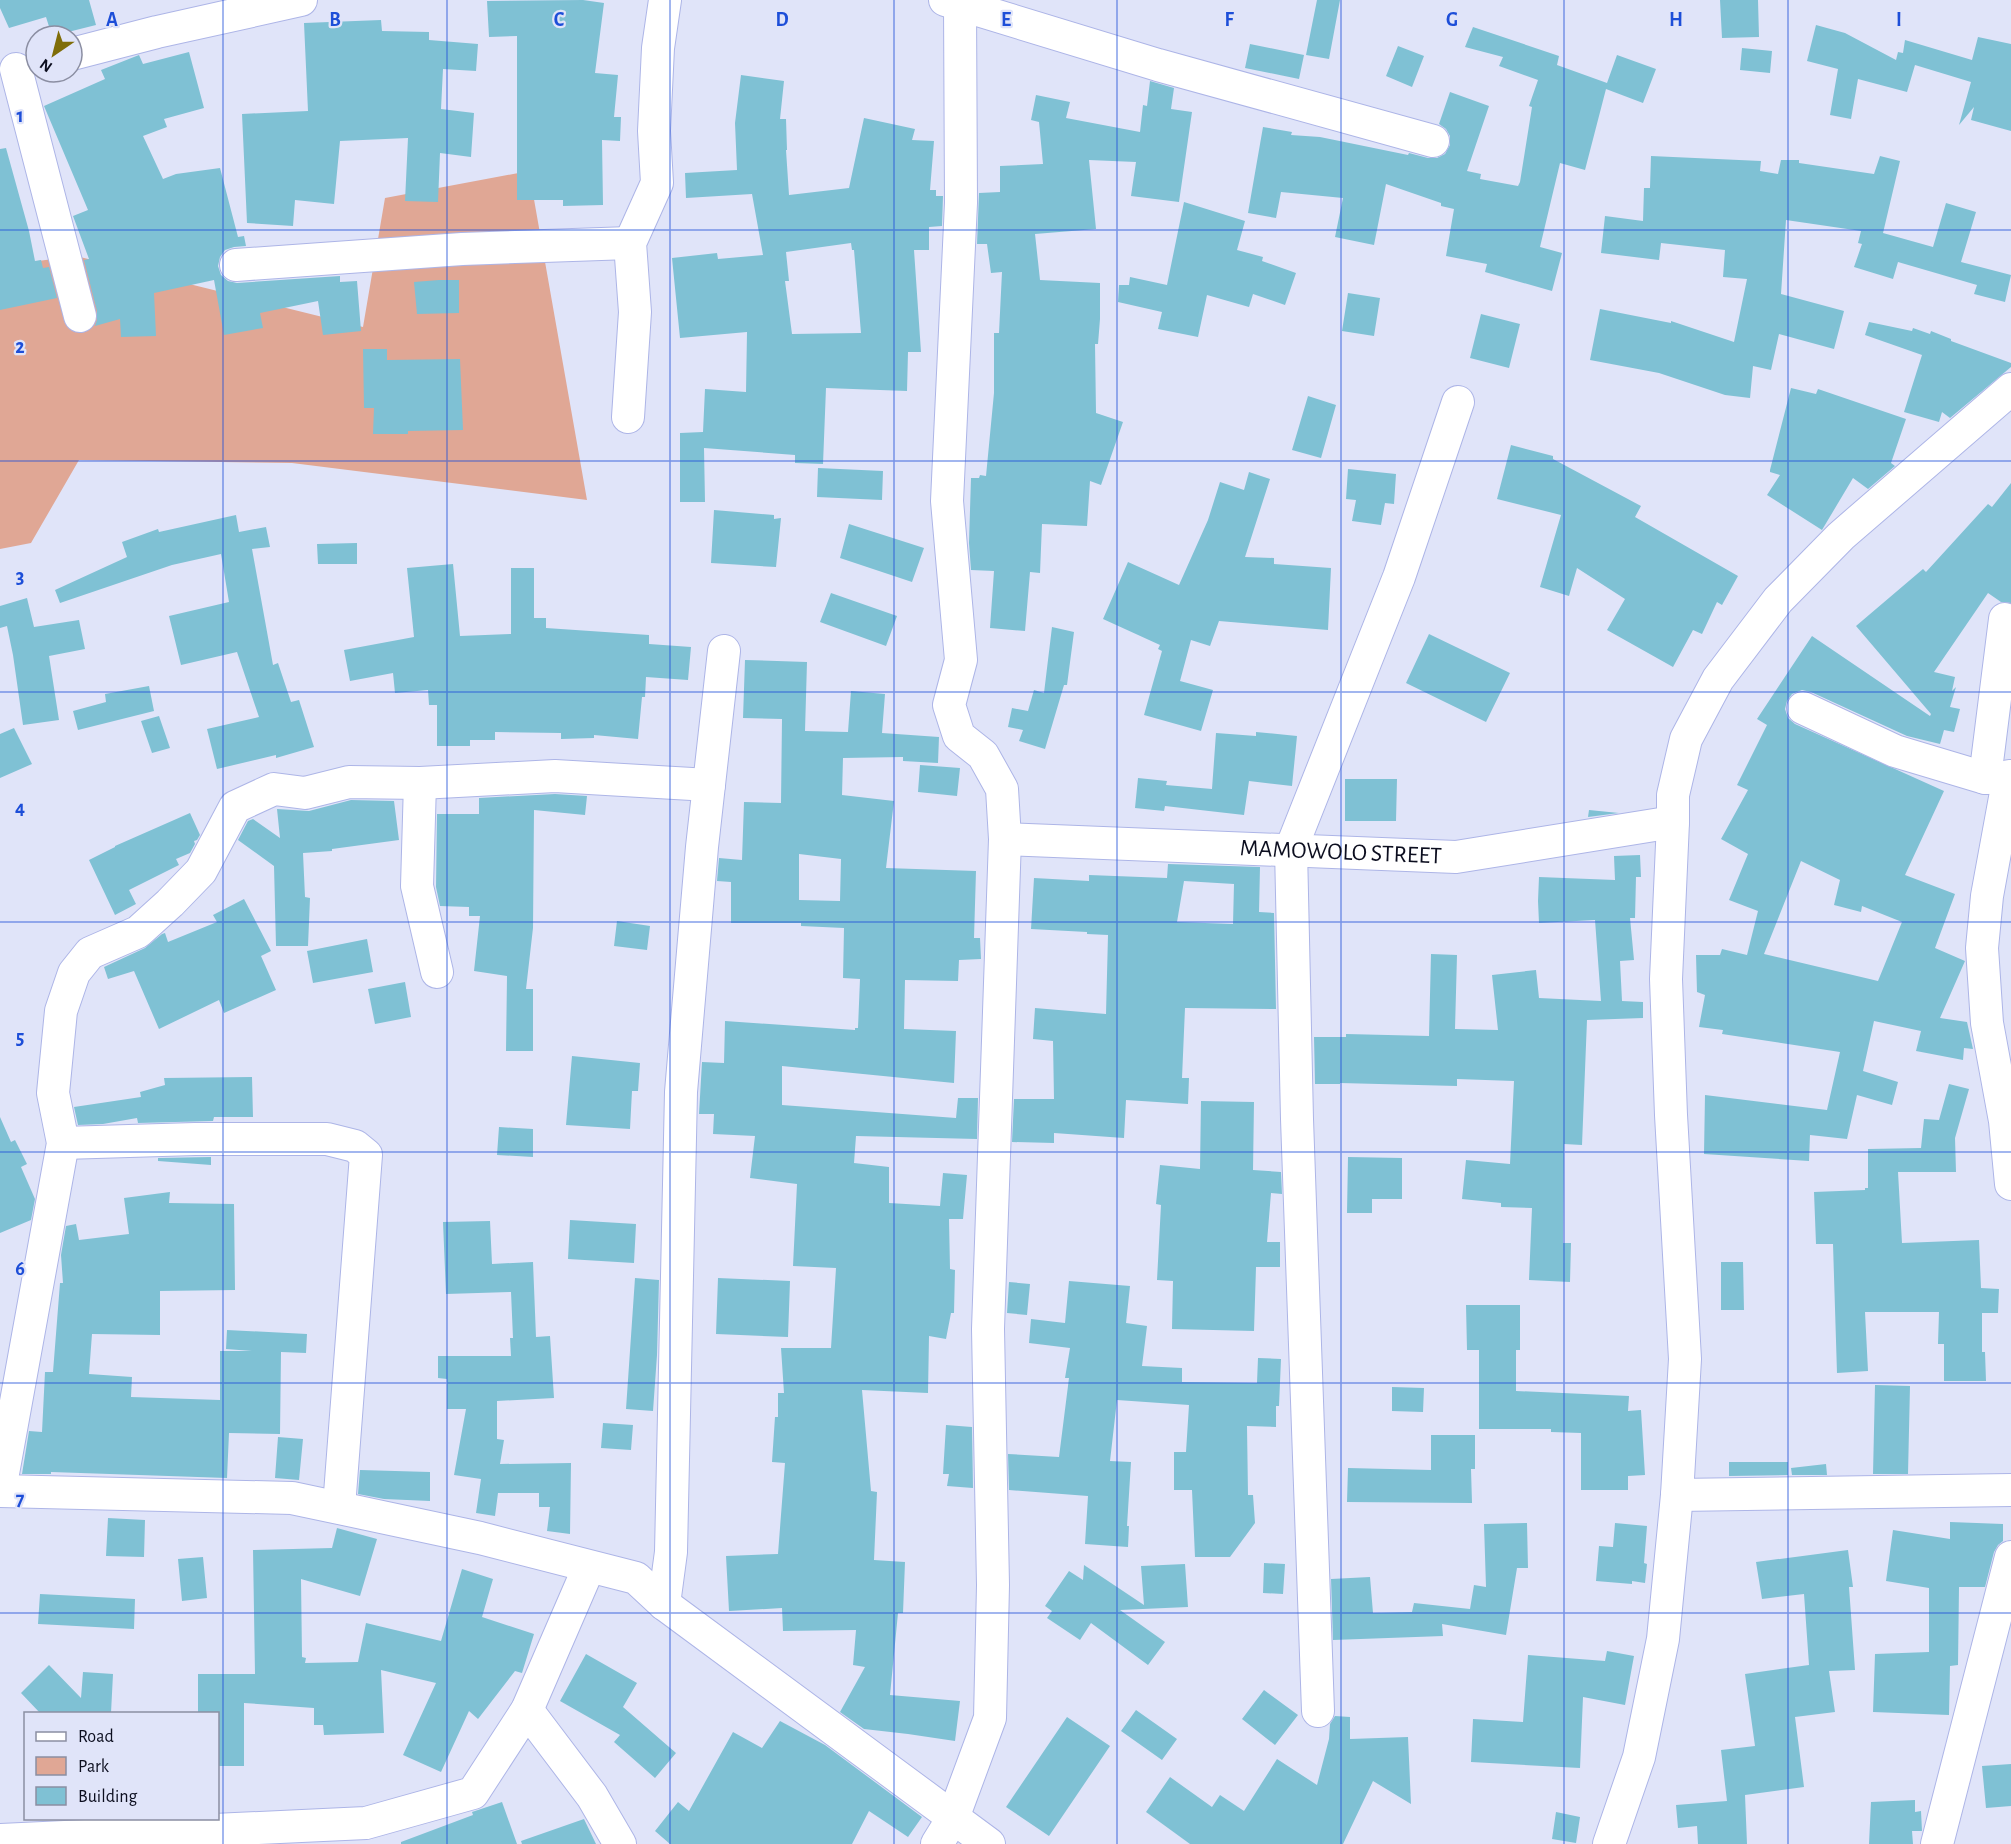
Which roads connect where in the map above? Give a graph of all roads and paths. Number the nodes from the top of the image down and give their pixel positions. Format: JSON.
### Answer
{"nodes":[{"id":1,"x":301,"y":0,"type":"edge"},
{"id":2,"x":665,"y":0,"type":"edge"},
{"id":3,"x":952,"y":2,"type":"edge"},
{"id":4,"x":84,"y":51,"type":"edge"},
{"id":5,"x":17,"y":69,"type":"edge"},
{"id":6,"x":1433,"y":141,"type":"dead end"},
{"id":7,"x":630,"y":243,"type":"junction"},
{"id":8,"x":236,"y":265,"type":"dead end"},
{"id":9,"x":80,"y":316,"type":"dead end"},
{"id":10,"x":2011,"y":389,"type":"edge"},
{"id":11,"x":1458,"y":402,"type":"dead end"},
{"id":12,"x":628,"y":417,"type":"dead end"},
{"id":13,"x":2005,"y":619,"type":"dead end"},
{"id":14,"x":724,"y":651,"type":"dead end"},
{"id":15,"x":1803,"y":708,"type":"dead end"},
{"id":16,"x":2002,"y":777,"type":"edge"},
{"id":17,"x":420,"y":783,"type":"junction"},
{"id":18,"x":709,"y":785,"type":"junction"},
{"id":19,"x":1673,"y":822,"type":"junction"},
{"id":20,"x":1005,"y":839,"type":"junction"},
{"id":21,"x":1291,"y":849,"type":"junction"},
{"id":22,"x":437,"y":972,"type":"dead end"},
{"id":23,"x":2008,"y":1120,"type":"edge"},
{"id":24,"x":63,"y":1143,"type":"junction"},
{"id":25,"x":2011,"y":1184,"type":"edge"},
{"id":26,"x":2011,"y":1490,"type":"edge"},
{"id":27,"x":0,"y":1491,"type":"edge"},
{"id":28,"x":1677,"y":1495,"type":"junction"},
{"id":29,"x":339,"y":1507,"type":"junction"},
{"id":30,"x":2011,"y":1557,"type":"edge"},
{"id":31,"x":589,"y":1567,"type":"junction"},
{"id":32,"x":664,"y":1604,"type":"junction"},
{"id":33,"x":527,"y":1710,"type":"junction"},
{"id":34,"x":1318,"y":1711,"type":"dead end"},
{"id":35,"x":953,"y":1818,"type":"junction"},
{"id":36,"x":0,"y":1840,"type":"edge"},
{"id":37,"x":620,"y":1844,"type":"edge"},
{"id":38,"x":937,"y":1844,"type":"edge"},
{"id":39,"x":989,"y":1844,"type":"edge"},
{"id":40,"x":1609,"y":1844,"type":"edge"},
{"id":41,"x":1937,"y":1844,"type":"edge"}],
"edges":[{"from":1,"to":4,"type":"street"},
{"from":2,"to":7,"type":"street"},
{"from":3,"to":6,"type":"street"},
{"from":3,"to":20,"type":"street"},
{"from":5,"to":9,"type":"street"},
{"from":7,"to":8,"type":"street"},
{"from":7,"to":12,"type":"street"},
{"from":10,"to":19,"type":"street"},
{"from":11,"to":21,"type":"street"},
{"from":13,"to":16,"type":"street"},
{"from":14,"to":18,"type":"street"},
{"from":15,"to":16,"type":"street"},
{"from":16,"to":23,"type":"street"},
{"from":17,"to":18,"type":"street"},
{"from":17,"to":22,"type":"street"},
{"from":17,"to":24,"type":"street"},
{"from":18,"to":32,"type":"street"},
{"from":19,"to":21,"type":"street","name":"MAMOWOLO STREET"},
{"from":19,"to":28,"type":"street"},
{"from":20,"to":21,"type":"street","name":"MAMOWOLO STREET"},
{"from":20,"to":35,"type":"street"},
{"from":21,"to":34,"type":"street"},
{"from":23,"to":25,"type":"street"},
{"from":24,"to":27,"type":"street"},
{"from":24,"to":29,"type":"street"},
{"from":26,"to":28,"type":"street"},
{"from":27,"to":29,"type":"street"},
{"from":28,"to":40,"type":"street"},
{"from":29,"to":31,"type":"street"},
{"from":30,"to":41,"type":"street"},
{"from":31,"to":32,"type":"street"},
{"from":31,"to":33,"type":"street"},
{"from":32,"to":35,"type":"street"},
{"from":33,"to":36,"type":"street"},
{"from":33,"to":37,"type":"street"},
{"from":35,"to":38,"type":"street"},
{"from":35,"to":39,"type":"street"}]}
